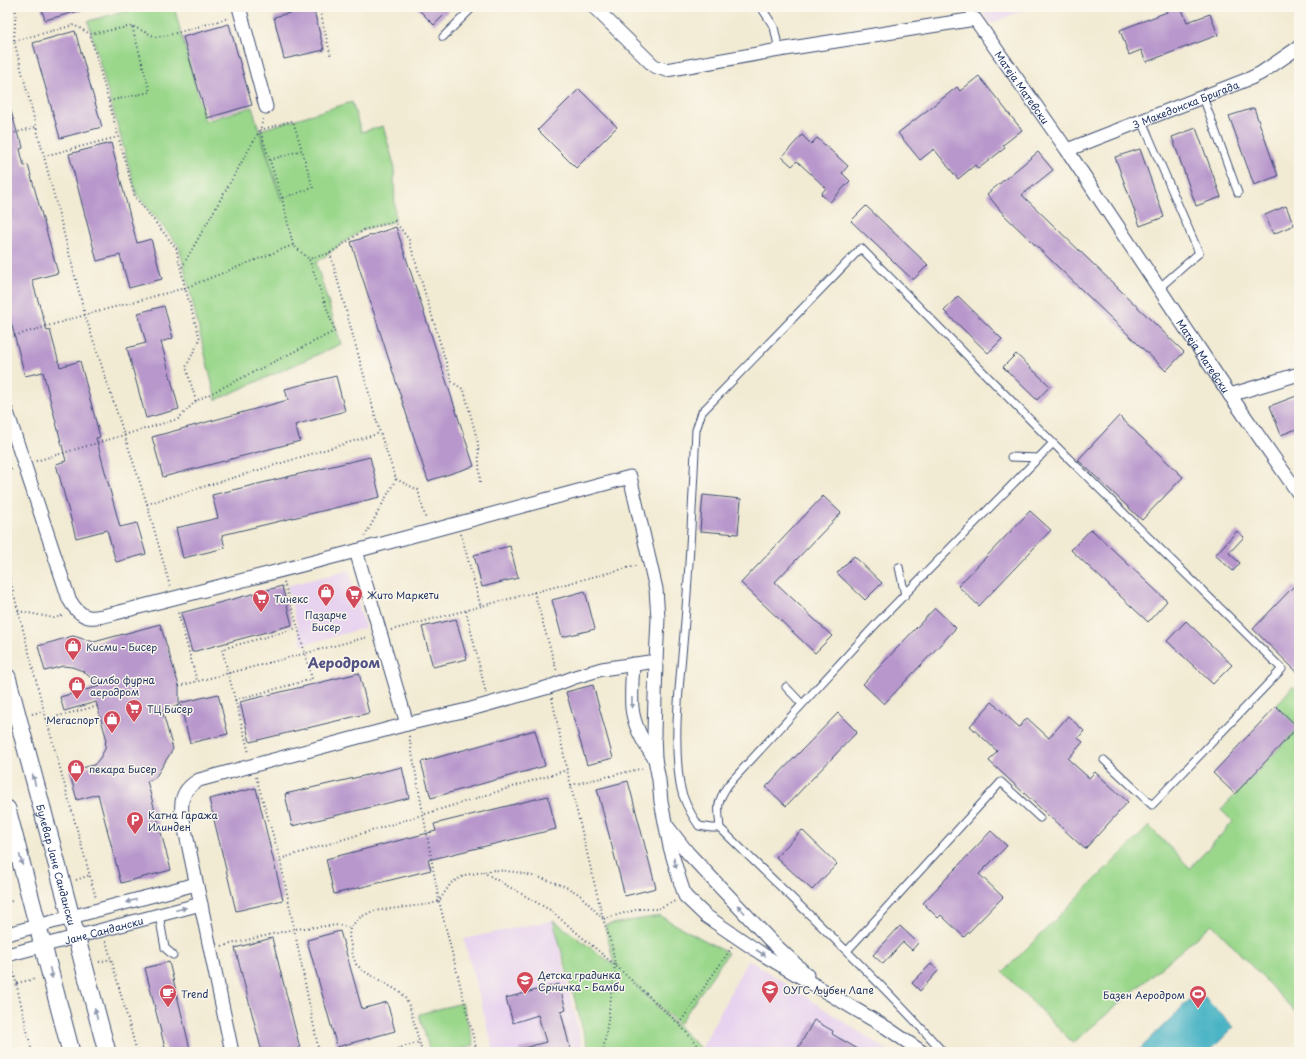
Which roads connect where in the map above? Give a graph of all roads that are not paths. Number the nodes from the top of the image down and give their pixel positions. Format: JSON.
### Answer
{"nodes":[{"id":1,"x":473,"y":7,"type":"edge"},
{"id":2,"x":594,"y":7,"type":"edge"},
{"id":3,"x":761,"y":7,"type":"edge"},
{"id":4,"x":967,"y":7,"type":"edge"},
{"id":5,"x":240,"y":11,"type":"edge"},
{"id":6,"x":975,"y":19,"type":"junction"},
{"id":7,"x":443,"y":37,"type":"dead end"},
{"id":8,"x":1299,"y":47,"type":"edge"},
{"id":9,"x":779,"y":50,"type":"junction"},
{"id":10,"x":1203,"y":97,"type":"junction"},
{"id":11,"x":266,"y":106,"type":"road end"},
{"id":12,"x":1142,"y":121,"type":"junction"},
{"id":13,"x":1067,"y":150,"type":"junction"},
{"id":14,"x":1238,"y":193,"type":"dead end"},
{"id":15,"x":1158,"y":288,"type":"junction"},
{"id":16,"x":1299,"y":374,"type":"edge"},
{"id":17,"x":1230,"y":395,"type":"junction"},
{"id":18,"x":7,"y":412,"type":"edge"},
{"id":19,"x":1053,"y":443,"type":"junction"},
{"id":20,"x":1011,"y":457,"type":"dead end"},
{"id":21,"x":1039,"y":458,"type":"junction"},
{"id":22,"x":1299,"y":494,"type":"edge"},
{"id":23,"x":356,"y":551,"type":"junction"},
{"id":24,"x":899,"y":567,"type":"dead end"},
{"id":25,"x":905,"y":594,"type":"junction"},
{"id":26,"x":656,"y":661,"type":"junction"},
{"id":27,"x":633,"y":664,"type":"junction"},
{"id":28,"x":7,"y":677,"type":"edge"},
{"id":29,"x":786,"y":687,"type":"dead end"},
{"id":30,"x":802,"y":704,"type":"junction"},
{"id":31,"x":407,"y":724,"type":"junction"},
{"id":32,"x":1104,"y":760,"type":"dead end"},
{"id":33,"x":655,"y":762,"type":"junction"},
{"id":34,"x":7,"y":809,"type":"edge"},
{"id":35,"x":1040,"y":818,"type":"dead end"},
{"id":36,"x":666,"y":825,"type":"junction"},
{"id":37,"x":720,"y":828,"type":"junction"},
{"id":38,"x":196,"y":884,"type":"junction"},
{"id":39,"x":200,"y":904,"type":"junction"},
{"id":40,"x":158,"y":915,"type":"junction"},
{"id":41,"x":70,"y":917,"type":"junction"},
{"id":42,"x":38,"y":925,"type":"junction"},
{"id":43,"x":7,"y":934,"type":"edge"},
{"id":44,"x":76,"y":937,"type":"junction"},
{"id":45,"x":44,"y":946,"type":"junction"},
{"id":46,"x":847,"y":951,"type":"junction"},
{"id":47,"x":8,"y":955,"type":"edge"},
{"id":48,"x":173,"y":955,"type":"dead end"},
{"id":49,"x":829,"y":994,"type":"junction"},
{"id":50,"x":71,"y":1052,"type":"edge"},
{"id":51,"x":107,"y":1052,"type":"edge"},
{"id":52,"x":232,"y":1052,"type":"edge"},
{"id":53,"x":922,"y":1052,"type":"edge"},
{"id":54,"x":943,"y":1052,"type":"edge"}],
"edges":[{"from":1,"to":7,"type":"lane"},
{"from":2,"to":9,"type":"street"},
{"from":3,"to":9,"type":"lane"},
{"from":4,"to":6,"type":"lane"},
{"from":5,"to":11,"type":"street"},
{"from":6,"to":9,"type":"street"},
{"from":6,"to":13,"type":"street","name":"Матеја Матевски"},
{"from":8,"to":10,"type":"street","name":"3 Македонска Бригада"},
{"from":10,"to":12,"type":"street","name":"3 Македонска Бригада"},
{"from":10,"to":14,"type":"lane"},
{"from":12,"to":13,"type":"street","name":"3 Македонска Бригада"},
{"from":12,"to":15,"type":"lane"},
{"from":13,"to":15,"type":"street","name":"Матеја Матевски"},
{"from":15,"to":17,"type":"street","name":"Матеја Матевски"},
{"from":16,"to":17,"type":"street"},
{"from":17,"to":22,"type":"street","name":"Матеја Матевски"},
{"from":18,"to":23,"type":"street"},
{"from":19,"to":21,"type":"lane"},
{"from":19,"to":32,"type":"lane"},
{"from":19,"to":37,"type":"lane"},
{"from":20,"to":21,"type":"lane"},
{"from":21,"to":25,"type":"lane"},
{"from":23,"to":26,"type":"street"},
{"from":23,"to":31,"type":"street"},
{"from":24,"to":25,"type":"lane"},
{"from":25,"to":30,"type":"lane"},
{"from":26,"to":27,"type":"street"},
{"from":26,"to":33,"type":"street"},
{"from":27,"to":31,"type":"street"},
{"from":27,"to":33,"type":"street","one_way":true},
{"from":41,"to":28,"type":"street","name":"Булевар Јане Сандански","one_way":true},
{"from":29,"to":30,"type":"lane"},
{"from":30,"to":37,"type":"lane"},
{"from":31,"to":38,"type":"street"},
{"from":33,"to":36,"type":"street"},
{"from":34,"to":42,"type":"street","one_way":true},
{"from":35,"to":46,"type":"lane"},
{"from":49,"to":36,"type":"street","one_way":true},
{"from":36,"to":49,"type":"street","one_way":true},
{"from":37,"to":46,"type":"lane"},
{"from":38,"to":39,"type":"street"},
{"from":38,"to":41,"type":"street","one_way":true},
{"from":40,"to":39,"type":"street","name":"Јане Сандански","one_way":true},
{"from":39,"to":52,"type":"street"},
{"from":40,"to":44,"type":"street","name":"Јане Сандански"},
{"from":40,"to":48,"type":"lane"},
{"from":41,"to":42,"type":"street"},
{"from":41,"to":44,"type":"street","name":"Булевар Јане Сандански"},
{"from":42,"to":43,"type":"street"},
{"from":42,"to":45,"type":"street"},
{"from":44,"to":45,"type":"street","name":"Јане Сандански"},
{"from":51,"to":44,"type":"street","name":"Булевар Јане Сандански","one_way":true},
{"from":45,"to":47,"type":"street","name":"Јане Сандански"},
{"from":45,"to":50,"type":"street","one_way":true},
{"from":46,"to":54,"type":"lane"},
{"from":49,"to":53,"type":"street"}]}
